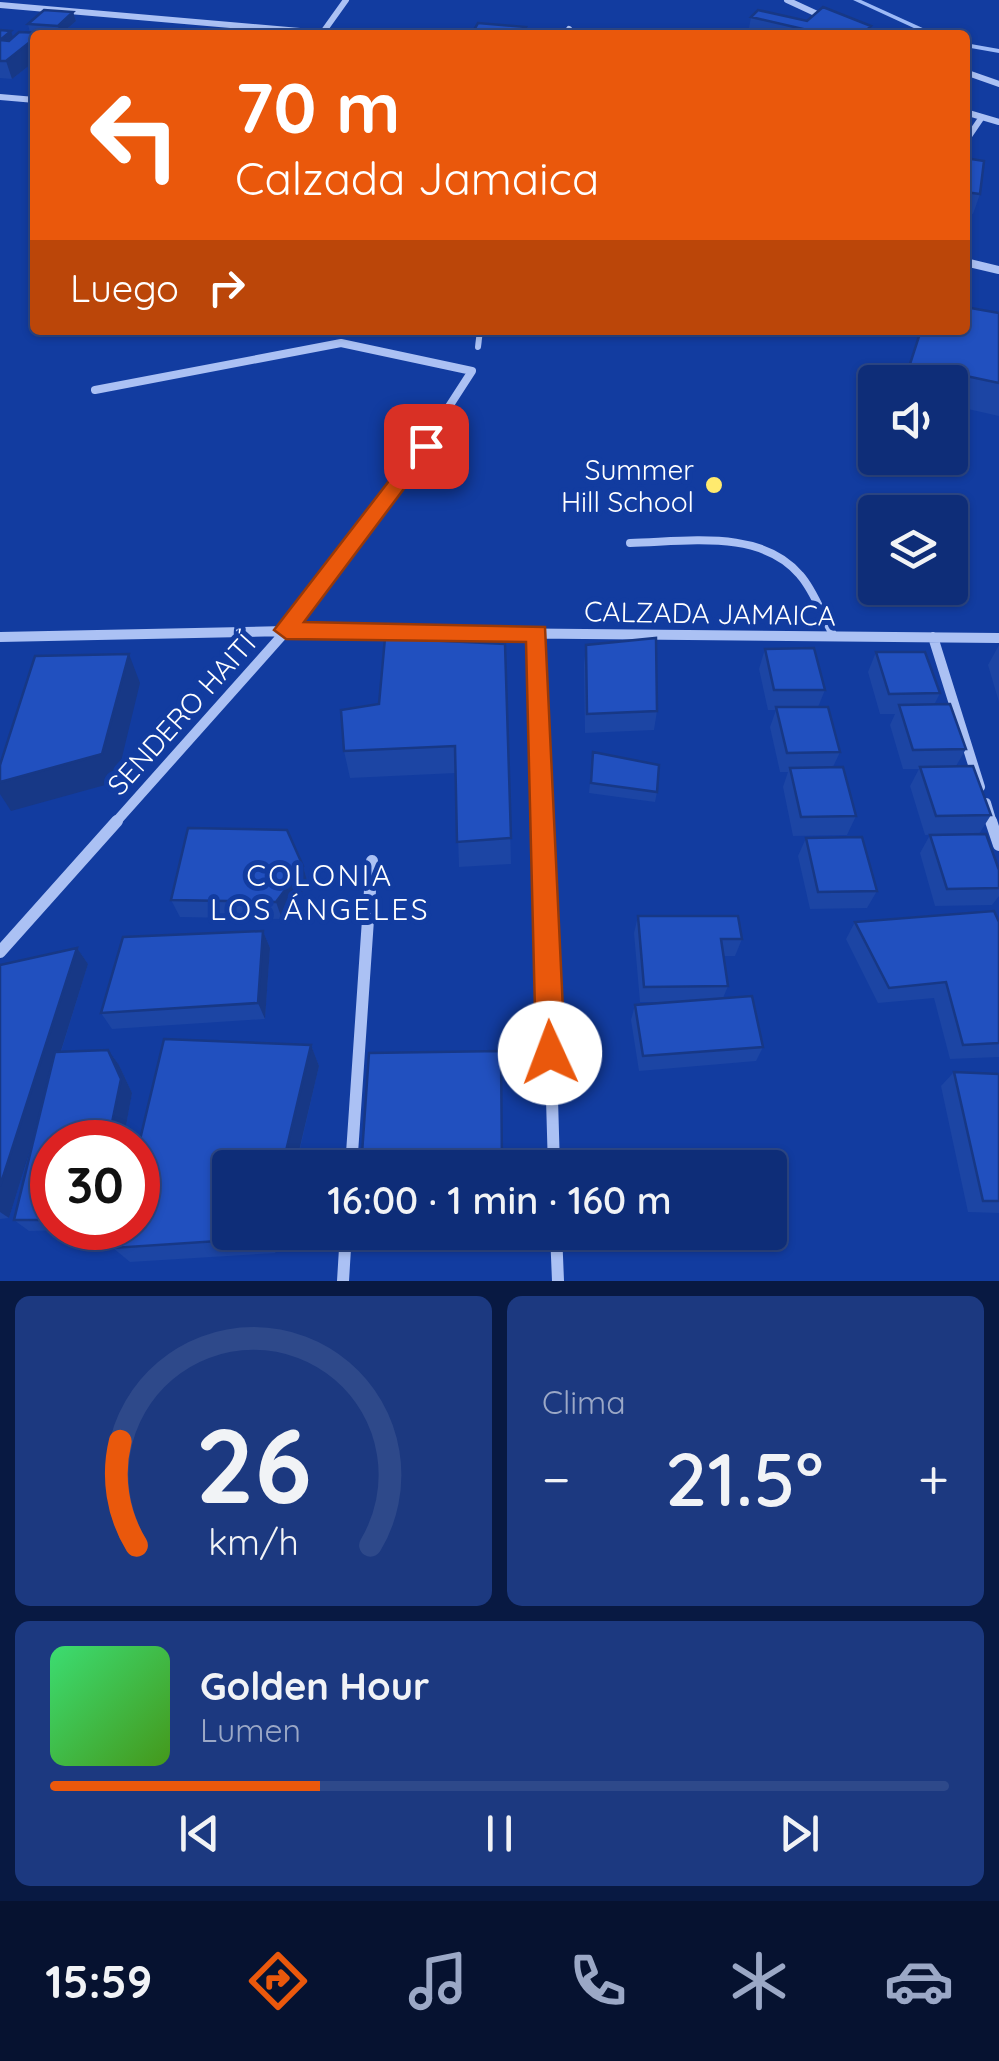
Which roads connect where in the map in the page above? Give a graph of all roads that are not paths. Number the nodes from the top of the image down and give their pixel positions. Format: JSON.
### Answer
{"nodes":[{"id":1,"x":346,"y":0,"type":"edge"},
{"id":2,"x":787,"y":0,"type":"edge"},
{"id":3,"x":0,"y":5,"type":"edge"},
{"id":4,"x":829,"y":20,"type":"edge"},
{"id":5,"x":278,"y":30,"type":"edge"},
{"id":6,"x":325,"y":30,"type":"edge"},
{"id":7,"x":970,"y":74,"type":"edge"},
{"id":8,"x":999,"y":84,"type":"edge"},
{"id":9,"x":0,"y":97,"type":"edge"},
{"id":10,"x":30,"y":100,"type":"edge"},
{"id":11,"x":970,"y":113,"type":"edge"},
{"id":12,"x":982,"y":117,"type":"junction"},
{"id":13,"x":999,"y":122,"type":"edge"},
{"id":14,"x":970,"y":135,"type":"edge"},
{"id":15,"x":970,"y":263,"type":"edge"},
{"id":16,"x":999,"y":270,"type":"edge"},
{"id":17,"x":479,"y":335,"type":"edge"},
{"id":18,"x":478,"y":348,"type":"dead end"},
{"id":19,"x":95,"y":390,"type":"dead end"},
{"id":20,"x":630,"y":543,"type":"dead end"},
{"id":21,"x":286,"y":630,"type":"junction"},
{"id":22,"x":538,"y":633,"type":"junction"},
{"id":23,"x":834,"y":636,"type":"junction"},
{"id":24,"x":0,"y":637,"type":"edge"},
{"id":25,"x":933,"y":638,"type":"junction"},
{"id":26,"x":999,"y":638,"type":"edge"},
{"id":27,"x":999,"y":845,"type":"edge"},
{"id":28,"x":372,"y":860,"type":"dead end"},
{"id":29,"x":0,"y":952,"type":"edge"},
{"id":30,"x":351,"y":1150,"type":"edge"},
{"id":31,"x":553,"y":1150,"type":"edge"},
{"id":32,"x":345,"y":1250,"type":"edge"},
{"id":33,"x":557,"y":1250,"type":"edge"},
{"id":34,"x":342,"y":1281,"type":"edge"},
{"id":35,"x":558,"y":1281,"type":"edge"}],
"edges":[{"from":1,"to":6,"type":"street"},
{"from":2,"to":4,"type":"street"},
{"from":3,"to":5,"type":"street"},
{"from":7,"to":8,"type":"street"},
{"from":9,"to":10,"type":"street"},
{"from":11,"to":12,"type":"street"},
{"from":12,"to":13,"type":"street"},
{"from":12,"to":14,"type":"street"},
{"from":15,"to":16,"type":"street"},
{"from":17,"to":18,"type":"lane"},
{"from":19,"to":21,"type":"street","name":"SENDERO HAITÍ"},
{"from":20,"to":23,"type":"lane"},
{"from":21,"to":22,"type":"street","name":"CALZADA JAMAICA"},
{"from":21,"to":24,"type":"street","name":"CALZADA JAMAICA"},
{"from":21,"to":29,"type":"street","name":"SENDERO HAITÍ"},
{"from":22,"to":23,"type":"street","name":"CALZADA JAMAICA"},
{"from":22,"to":31,"type":"street"},
{"from":23,"to":25,"type":"street","name":"CALZADA JAMAICA"},
{"from":25,"to":26,"type":"street","name":"CALZADA JAMAICA"},
{"from":25,"to":27,"type":"street"},
{"from":28,"to":30,"type":"street"},
{"from":32,"to":34,"type":"street"},
{"from":33,"to":35,"type":"street"}]}
